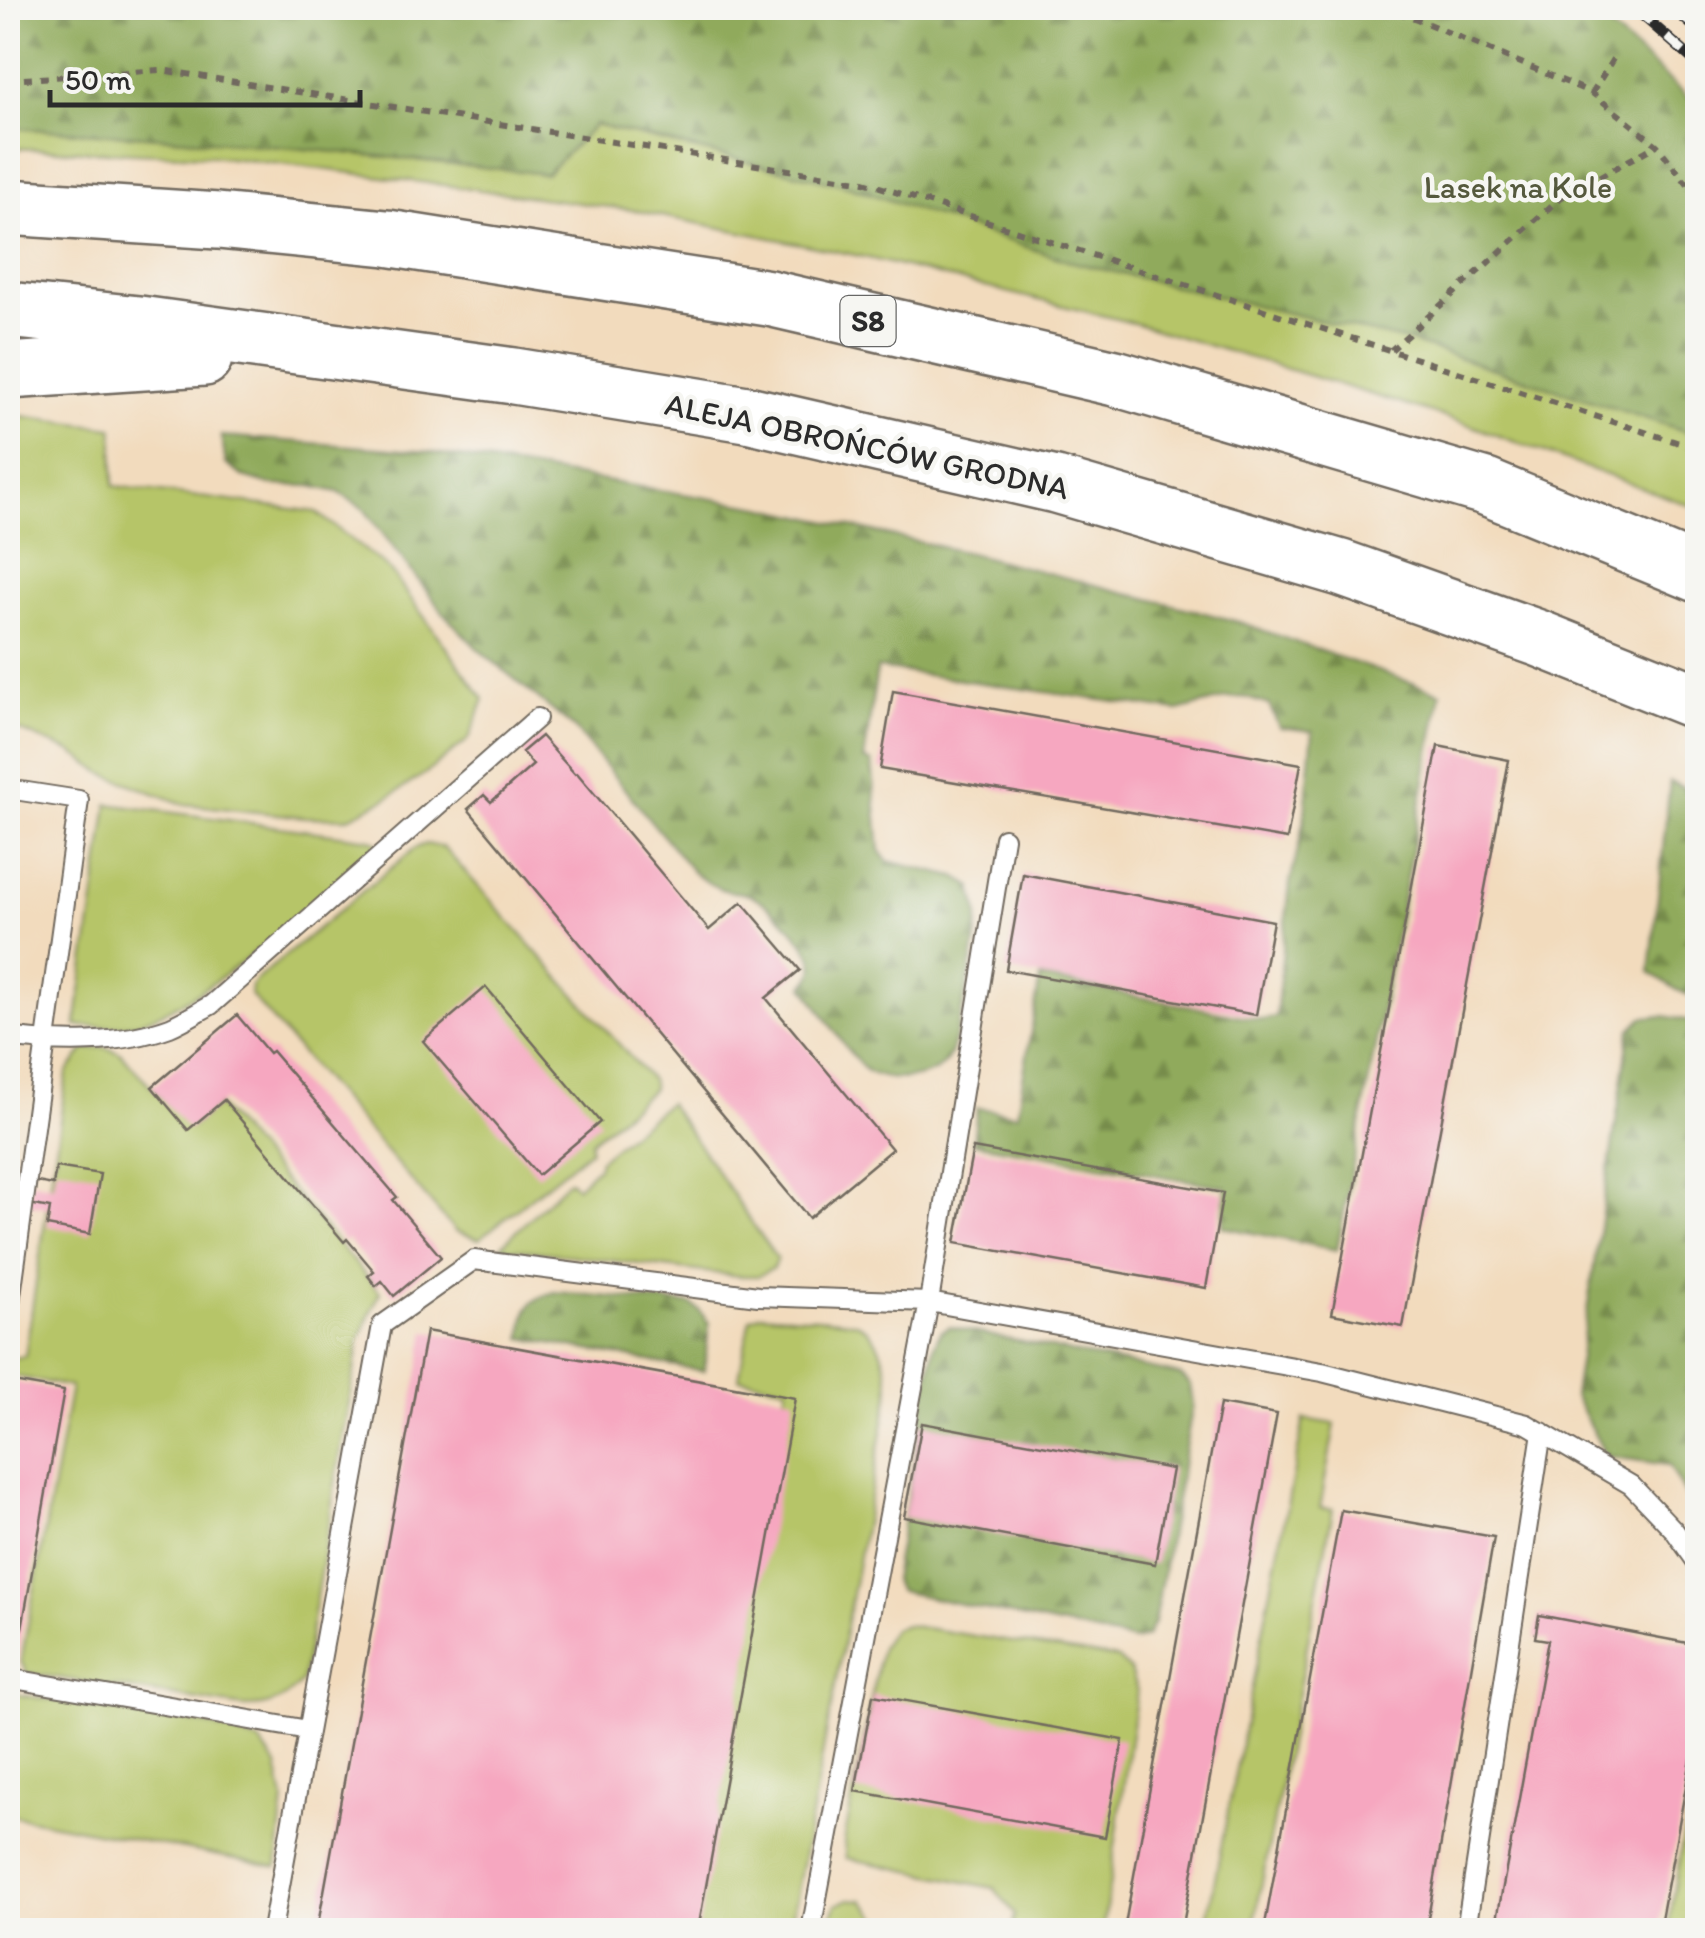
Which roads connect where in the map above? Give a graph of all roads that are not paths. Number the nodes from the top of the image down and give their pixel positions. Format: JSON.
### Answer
{"nodes":[{"id":1,"x":8,"y":207,"type":"edge"},
{"id":2,"x":8,"y":310,"type":"edge"},
{"id":3,"x":330,"y":352,"type":"junction"},
{"id":4,"x":8,"y":372,"type":"edge"},
{"id":5,"x":1698,"y":574,"type":"edge"},
{"id":6,"x":1698,"y":702,"type":"edge"},
{"id":7,"x":538,"y":718,"type":"dead end"},
{"id":8,"x":8,"y":789,"type":"edge"},
{"id":9,"x":1004,"y":838,"type":"dead end"},
{"id":10,"x":8,"y":1037,"type":"edge"},
{"id":11,"x":46,"y":1042,"type":"junction"},
{"id":12,"x":929,"y":1302,"type":"junction"},
{"id":13,"x":8,"y":1317,"type":"edge"},
{"id":14,"x":1542,"y":1432,"type":"junction"},
{"id":15,"x":1698,"y":1564,"type":"edge"},
{"id":16,"x":8,"y":1678,"type":"edge"},
{"id":17,"x":308,"y":1730,"type":"junction"},
{"id":18,"x":272,"y":1930,"type":"edge"},
{"id":19,"x":811,"y":1930,"type":"edge"},
{"id":20,"x":1466,"y":1930,"type":"edge"}],
"edges":[{"from":1,"to":5,"type":"highway","number":"S8"},
{"from":2,"to":3,"type":"highway","name":"ALEJA OBROŃCÓW GRODNA"},
{"from":3,"to":4,"type":"highway"},
{"from":3,"to":6,"type":"highway","name":"ALEJA OBROŃCÓW GRODNA"},
{"from":7,"to":11,"type":"lane"},
{"from":8,"to":11,"type":"lane"},
{"from":9,"to":12,"type":"lane"},
{"from":10,"to":11,"type":"lane"},
{"from":11,"to":13,"type":"lane"},
{"from":12,"to":14,"type":"lane"},
{"from":12,"to":17,"type":"lane"},
{"from":12,"to":19,"type":"lane"},
{"from":14,"to":15,"type":"lane"},
{"from":14,"to":20,"type":"lane"},
{"from":16,"to":17,"type":"lane"},
{"from":17,"to":18,"type":"lane"}]}
